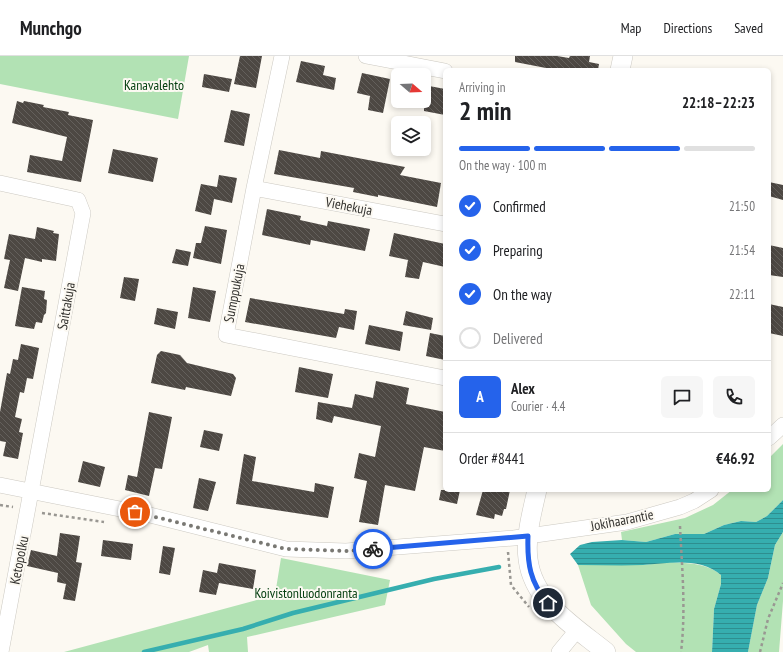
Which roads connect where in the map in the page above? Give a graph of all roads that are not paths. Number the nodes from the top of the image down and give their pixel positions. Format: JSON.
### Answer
{"nodes":[{"id":1,"x":282,"y":56,"type":"edge"},
{"id":2,"x":366,"y":56,"type":"edge"},
{"id":3,"x":623,"y":56,"type":"edge"},
{"id":4,"x":620,"y":68,"type":"edge"},
{"id":5,"x":443,"y":71,"type":"edge"},
{"id":6,"x":0,"y":183,"type":"edge"},
{"id":7,"x":254,"y":188,"type":"junction"},
{"id":8,"x":443,"y":224,"type":"edge"},
{"id":9,"x":443,"y":378,"type":"edge"},
{"id":10,"x":783,"y":425,"type":"edge"},
{"id":11,"x":771,"y":436,"type":"edge"},
{"id":12,"x":0,"y":485,"type":"edge"},
{"id":13,"x":32,"y":491,"type":"junction"},
{"id":14,"x":537,"y":492,"type":"edge"},
{"id":15,"x":708,"y":492,"type":"edge"},
{"id":16,"x":528,"y":536,"type":"junction"},
{"id":17,"x":578,"y":629,"type":"junction"},
{"id":18,"x":1,"y":652,"type":"edge"},
{"id":19,"x":559,"y":652,"type":"edge"},
{"id":20,"x":606,"y":652,"type":"edge"}],
"edges":[{"from":1,"to":7,"type":"street","name":"Sumppukuja"},
{"from":2,"to":5,"type":"street"},
{"from":3,"to":4,"type":"street"},
{"from":6,"to":13,"type":"street","name":"Saittakuja"},
{"from":7,"to":8,"type":"street","name":"Viehekuja"},
{"from":7,"to":9,"type":"street","name":"Sumppukuja"},
{"from":10,"to":11,"type":"street"},
{"from":12,"to":13,"type":"street","name":"Jokihaarantie"},
{"from":13,"to":16,"type":"street","name":"Jokihaarantie"},
{"from":13,"to":18,"type":"street","name":"Ketopolku"},
{"from":14,"to":16,"type":"street"},
{"from":15,"to":16,"type":"street","name":"Jokihaarantie"},
{"from":16,"to":17,"type":"street"},
{"from":17,"to":19,"type":"street"},
{"from":17,"to":20,"type":"street"}]}
